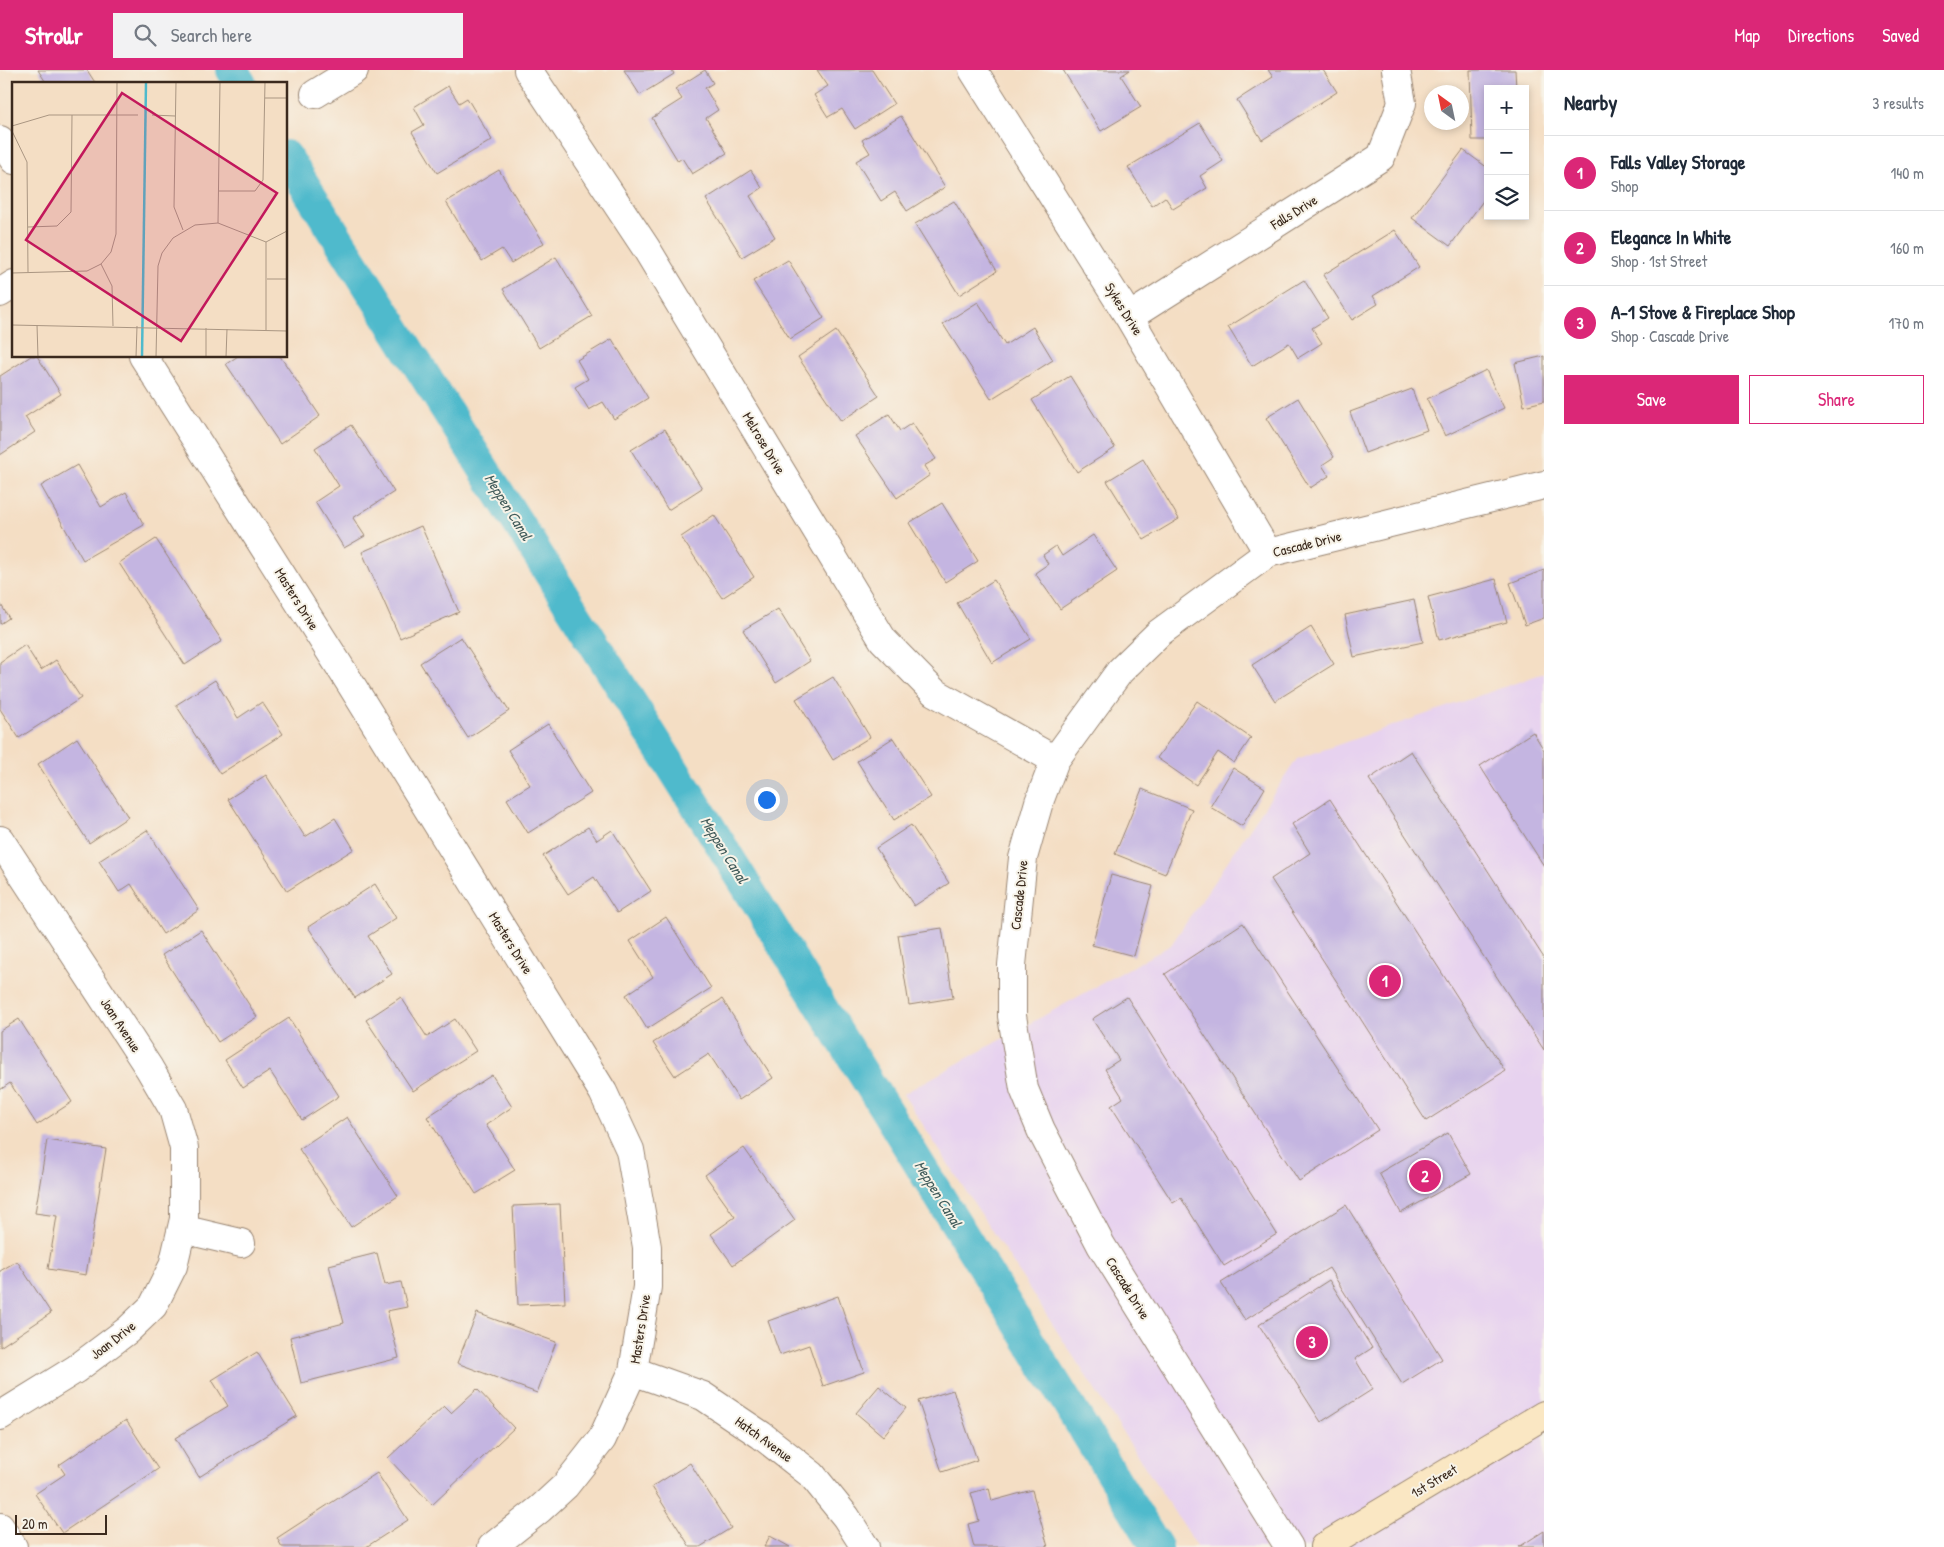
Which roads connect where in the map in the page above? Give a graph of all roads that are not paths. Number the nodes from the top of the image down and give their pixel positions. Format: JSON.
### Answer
{"nodes":[{"id":1,"x":354,"y":70,"type":"edge"},
{"id":2,"x":528,"y":70,"type":"edge"},
{"id":3,"x":973,"y":70,"type":"edge"},
{"id":4,"x":1396,"y":70,"type":"edge"},
{"id":5,"x":315,"y":94,"type":"dead end"},
{"id":6,"x":0,"y":140,"type":"edge"},
{"id":7,"x":12,"y":157,"type":"edge"},
{"id":8,"x":12,"y":285,"type":"edge"},
{"id":9,"x":0,"y":294,"type":"edge"},
{"id":10,"x":1129,"y":317,"type":"junction"},
{"id":11,"x":143,"y":358,"type":"edge"},
{"id":12,"x":1544,"y":485,"type":"edge"},
{"id":13,"x":1268,"y":553,"type":"junction"},
{"id":14,"x":1055,"y":760,"type":"junction"},
{"id":15,"x":0,"y":840,"type":"edge"},
{"id":16,"x":182,"y":1229,"type":"junction"},
{"id":17,"x":241,"y":1243,"type":"dead end"},
{"id":18,"x":633,"y":1371,"type":"junction"},
{"id":19,"x":1544,"y":1415,"type":"edge"},
{"id":20,"x":0,"y":1416,"type":"edge"},
{"id":21,"x":0,"y":1527,"type":"edge"},
{"id":22,"x":13,"y":1547,"type":"edge"},
{"id":23,"x":492,"y":1547,"type":"edge"},
{"id":24,"x":865,"y":1547,"type":"edge"},
{"id":25,"x":1289,"y":1547,"type":"edge"},
{"id":26,"x":1324,"y":1547,"type":"edge"}],
"edges":[{"from":1,"to":5,"type":"street"},
{"from":2,"to":14,"type":"street","name":"Melrose Drive"},
{"from":3,"to":10,"type":"street","name":"Sykes Drive"},
{"from":4,"to":10,"type":"street","name":"Falls Drive"},
{"from":6,"to":7,"type":"street"},
{"from":8,"to":9,"type":"street"},
{"from":10,"to":13,"type":"street","name":"Sykes Drive"},
{"from":11,"to":18,"type":"street","name":"Masters Drive"},
{"from":12,"to":13,"type":"street","name":"Cascade Drive"},
{"from":13,"to":14,"type":"street","name":"Cascade Drive"},
{"from":14,"to":25,"type":"street","name":"Cascade Drive"},
{"from":15,"to":16,"type":"street","name":"Joan Avenue"},
{"from":16,"to":17,"type":"street"},
{"from":16,"to":20,"type":"street","name":"Joan Drive"},
{"from":18,"to":23,"type":"street","name":"Masters Drive"},
{"from":18,"to":24,"type":"street","name":"Hatch Avenue"},
{"from":19,"to":26,"type":"main road","name":"1st Street"},
{"from":21,"to":22,"type":"street"}]}
